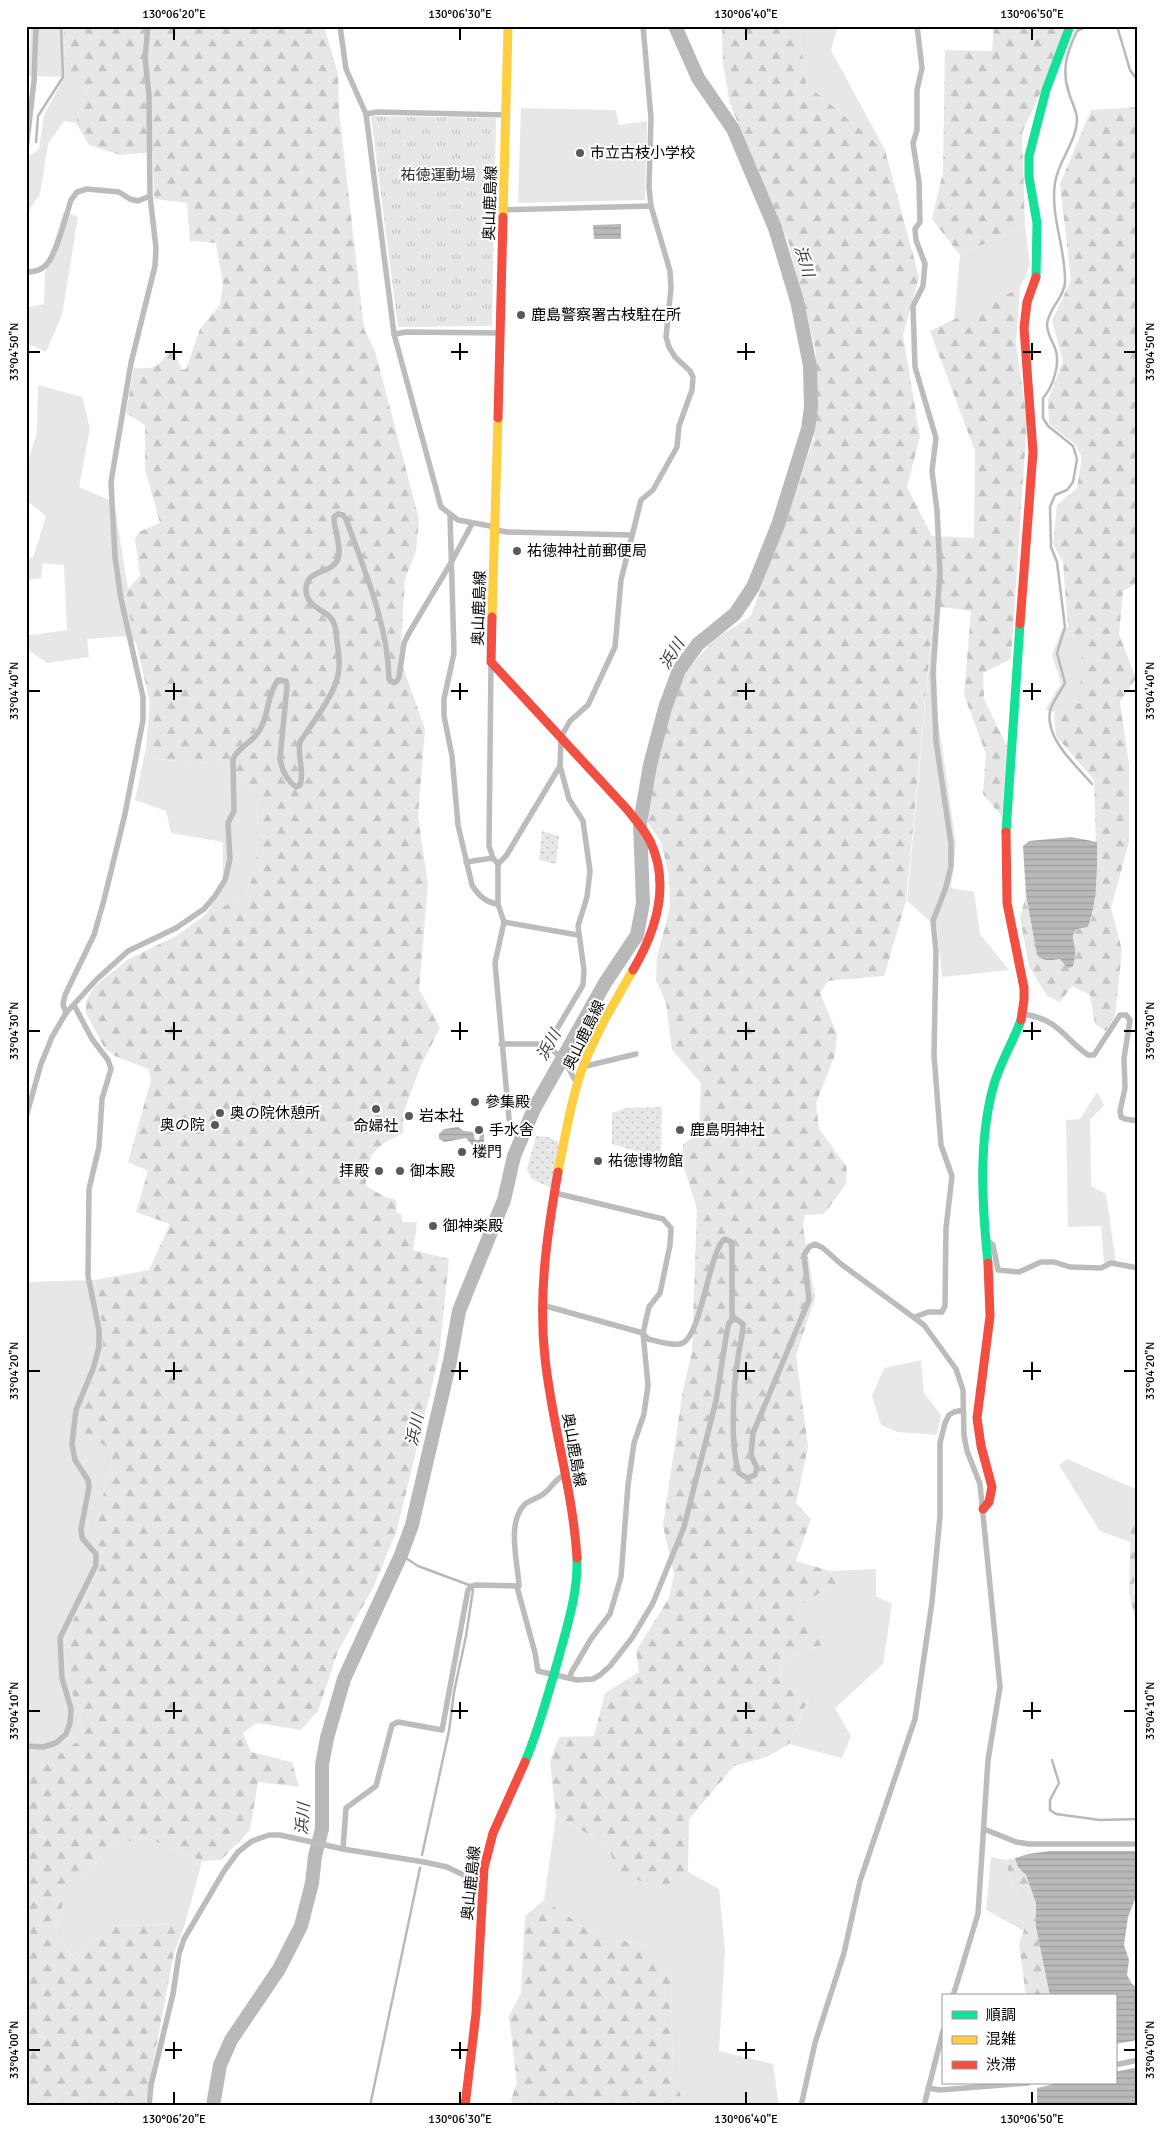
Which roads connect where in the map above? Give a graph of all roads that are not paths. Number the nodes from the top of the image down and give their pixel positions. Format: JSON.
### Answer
{"nodes":[{"id":1,"x":36,"y":26,"type":"edge"},
{"id":2,"x":148,"y":26,"type":"edge"},
{"id":3,"x":340,"y":26,"type":"edge"},
{"id":4,"x":508,"y":26,"type":"edge"},
{"id":5,"x":643,"y":26,"type":"edge"},
{"id":6,"x":917,"y":26,"type":"edge"},
{"id":7,"x":1070,"y":26,"type":"edge"},
{"id":8,"x":366,"y":114,"type":"junction"},
{"id":9,"x":507,"y":115,"type":"junction"},
{"id":10,"x":26,"y":150,"type":"edge"},
{"id":11,"x":150,"y":196,"type":"junction"},
{"id":12,"x":651,"y":206,"type":"junction"},
{"id":13,"x":504,"y":210,"type":"junction"},
{"id":14,"x":26,"y":272,"type":"edge"},
{"id":15,"x":500,"y":332,"type":"junction"},
{"id":16,"x":394,"y":334,"type":"junction"},
{"id":17,"x":450,"y":514,"type":"junction"},
{"id":18,"x":472,"y":524,"type":"junction"},
{"id":19,"x":495,"y":530,"type":"junction"},
{"id":20,"x":632,"y":535,"type":"junction"},
{"id":21,"x":452,"y":561,"type":"junction"},
{"id":22,"x":491,"y":662,"type":"junction"},
{"id":23,"x":560,"y":737,"type":"junction"},
{"id":24,"x":560,"y":766,"type":"junction"},
{"id":25,"x":493,"y":858,"type":"junction"},
{"id":26,"x":466,"y":862,"type":"junction"},
{"id":27,"x":498,"y":864,"type":"junction"},
{"id":28,"x":498,"y":904,"type":"junction"},
{"id":29,"x":504,"y":922,"type":"junction"},
{"id":30,"x":578,"y":935,"type":"junction"},
{"id":31,"x":74,"y":1005,"type":"junction"},
{"id":32,"x":66,"y":1013,"type":"junction"},
{"id":33,"x":1022,"y":1014,"type":"junction"},
{"id":34,"x":501,"y":1044,"type":"junction"},
{"id":35,"x":548,"y":1044,"type":"junction"},
{"id":36,"x":636,"y":1054,"type":"dead end"},
{"id":37,"x":582,"y":1066,"type":"junction"},
{"id":38,"x":576,"y":1082,"type":"junction"},
{"id":39,"x":26,"y":1116,"type":"edge"},
{"id":40,"x":509,"y":1120,"type":"dead end"},
{"id":41,"x":1138,"y":1121,"type":"edge"},
{"id":42,"x":555,"y":1194,"type":"junction"},
{"id":43,"x":986,"y":1238,"type":"junction"},
{"id":44,"x":1138,"y":1268,"type":"edge"},
{"id":45,"x":542,"y":1305,"type":"junction"},
{"id":46,"x":914,"y":1317,"type":"junction"},
{"id":47,"x":732,"y":1320,"type":"junction"},
{"id":48,"x":643,"y":1333,"type":"junction"},
{"id":49,"x":963,"y":1410,"type":"junction"},
{"id":50,"x":564,"y":1475,"type":"junction"},
{"id":51,"x":983,"y":1509,"type":"junction"},
{"id":52,"x":517,"y":1587,"type":"junction"},
{"id":53,"x":554,"y":1676,"type":"junction"},
{"id":54,"x":570,"y":1678,"type":"junction"},
{"id":55,"x":26,"y":1746,"type":"edge"},
{"id":56,"x":984,"y":1829,"type":"junction"},
{"id":57,"x":1138,"y":1844,"type":"edge"},
{"id":58,"x":341,"y":1849,"type":"junction"},
{"id":59,"x":482,"y":1884,"type":"junction"},
{"id":60,"x":954,"y":1994,"type":"edge"},
{"id":61,"x":942,"y":2034,"type":"edge"},
{"id":62,"x":1138,"y":2060,"type":"edge"},
{"id":63,"x":1116,"y":2065,"type":"edge"},
{"id":64,"x":1015,"y":2084,"type":"edge"},
{"id":65,"x":928,"y":2088,"type":"junction"},
{"id":66,"x":148,"y":2106,"type":"edge"},
{"id":67,"x":464,"y":2106,"type":"edge"},
{"id":68,"x":801,"y":2106,"type":"edge"},
{"id":69,"x":924,"y":2106,"type":"edge"}],
"edges":[{"from":1,"to":10,"type":"street"},
{"from":2,"to":11,"type":"street"},
{"from":3,"to":8,"type":"street"},
{"from":4,"to":9,"type":"main road","name":"奥山鹿島線"},
{"from":5,"to":12,"type":"street"},
{"from":6,"to":46,"type":"street"},
{"from":7,"to":33,"type":"main road"},
{"from":8,"to":9,"type":"street"},
{"from":8,"to":16,"type":"street"},
{"from":9,"to":13,"type":"main road","name":"奥山鹿島線"},
{"from":11,"to":14,"type":"street"},
{"from":11,"to":32,"type":"street"},
{"from":12,"to":13,"type":"street"},
{"from":12,"to":20,"type":"street"},
{"from":13,"to":15,"type":"main road","name":"奥山鹿島線"},
{"from":15,"to":16,"type":"street"},
{"from":15,"to":19,"type":"main road","name":"奥山鹿島線"},
{"from":16,"to":17,"type":"street"},
{"from":17,"to":18,"type":"street"},
{"from":17,"to":21,"type":"street"},
{"from":18,"to":19,"type":"street"},
{"from":18,"to":21,"type":"street"},
{"from":19,"to":20,"type":"street"},
{"from":19,"to":22,"type":"main road","name":"奥山鹿島線"},
{"from":20,"to":23,"type":"street"},
{"from":21,"to":26,"type":"street"},
{"from":21,"to":31,"type":"street"},
{"from":22,"to":23,"type":"main road","name":"奥山鹿島線"},
{"from":22,"to":25,"type":"street"},
{"from":23,"to":24,"type":"street"},
{"from":23,"to":37,"type":"main road","name":"奥山鹿島線"},
{"from":24,"to":27,"type":"street"},
{"from":24,"to":30,"type":"street"},
{"from":25,"to":26,"type":"street"},
{"from":25,"to":27,"type":"street"},
{"from":26,"to":28,"type":"street"},
{"from":27,"to":28,"type":"street"},
{"from":28,"to":29,"type":"street"},
{"from":29,"to":30,"type":"street"},
{"from":29,"to":34,"type":"street"},
{"from":30,"to":35,"type":"street"},
{"from":31,"to":32,"type":"street"},
{"from":31,"to":55,"type":"street"},
{"from":32,"to":39,"type":"street"},
{"from":33,"to":41,"type":"street"},
{"from":33,"to":43,"type":"main road"},
{"from":34,"to":35,"type":"street"},
{"from":34,"to":40,"type":"street"},
{"from":35,"to":38,"type":"street"},
{"from":36,"to":37,"type":"street"},
{"from":37,"to":38,"type":"main road","name":"奥山鹿島線"},
{"from":38,"to":42,"type":"main road","name":"奥山鹿島線"},
{"from":42,"to":45,"type":"main road","name":"奥山鹿島線"},
{"from":42,"to":48,"type":"street"},
{"from":43,"to":44,"type":"street"},
{"from":43,"to":51,"type":"main road"},
{"from":45,"to":48,"type":"street"},
{"from":45,"to":50,"type":"main road","name":"奥山鹿島線"},
{"from":46,"to":47,"type":"street"},
{"from":46,"to":49,"type":"street"},
{"from":47,"to":48,"type":"street"},
{"from":47,"to":54,"type":"street"},
{"from":48,"to":54,"type":"street"},
{"from":49,"to":51,"type":"street"},
{"from":49,"to":68,"type":"street"},
{"from":50,"to":52,"type":"street"},
{"from":50,"to":53,"type":"main road","name":"奥山鹿島線"},
{"from":51,"to":56,"type":"street"},
{"from":52,"to":53,"type":"street"},
{"from":52,"to":58,"type":"street"},
{"from":53,"to":54,"type":"street"},
{"from":53,"to":59,"type":"main road","name":"奥山鹿島線"},
{"from":56,"to":57,"type":"street"},
{"from":56,"to":60,"type":"street"},
{"from":58,"to":59,"type":"street"},
{"from":58,"to":66,"type":"street"},
{"from":59,"to":67,"type":"main road","name":"奥山鹿島線"},
{"from":61,"to":65,"type":"street"},
{"from":62,"to":63,"type":"street"},
{"from":64,"to":65,"type":"street"},
{"from":65,"to":69,"type":"street"}]}
